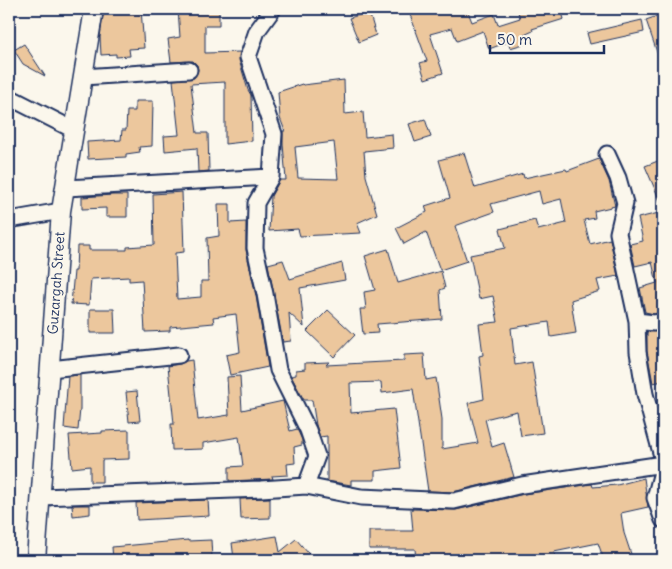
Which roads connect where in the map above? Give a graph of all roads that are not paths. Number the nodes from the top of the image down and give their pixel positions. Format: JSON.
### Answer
{"nodes":[{"id":1,"x":94,"y":9,"type":"edge"},
{"id":2,"x":273,"y":9,"type":"edge"},
{"id":3,"x":188,"y":70,"type":"dead end"},
{"id":4,"x":83,"y":77,"type":"junction"},
{"id":5,"x":9,"y":97,"type":"edge"},
{"id":6,"x":74,"y":130,"type":"junction"},
{"id":7,"x":607,"y":154,"type":"dead end"},
{"id":8,"x":271,"y":176,"type":"junction"},
{"id":9,"x":66,"y":188,"type":"junction"},
{"id":10,"x":61,"y":211,"type":"junction"},
{"id":11,"x":9,"y":220,"type":"edge"},
{"id":12,"x":637,"y":321,"type":"junction"},
{"id":13,"x":663,"y":321,"type":"edge"},
{"id":14,"x":179,"y":355,"type":"dead end"},
{"id":15,"x":50,"y":369,"type":"junction"},
{"id":16,"x":663,"y":460,"type":"edge"},
{"id":17,"x":663,"y":464,"type":"edge"},
{"id":18,"x":663,"y":468,"type":"edge"},
{"id":19,"x":306,"y":486,"type":"junction"},
{"id":20,"x":40,"y":497,"type":"junction"},
{"id":21,"x":663,"y":520,"type":"edge"},
{"id":22,"x":36,"y":560,"type":"edge"}],
"edges":[{"from":1,"to":4,"type":"street","name":"Guzargah Street"},
{"from":2,"to":8,"type":"street"},
{"from":3,"to":4,"type":"street"},
{"from":4,"to":6,"type":"street","name":"Guzargah Street"},
{"from":5,"to":6,"type":"street"},
{"from":6,"to":9,"type":"street","name":"Guzargah Street"},
{"from":7,"to":12,"type":"street"},
{"from":8,"to":9,"type":"street"},
{"from":8,"to":19,"type":"street"},
{"from":9,"to":10,"type":"street","name":"Guzargah Street"},
{"from":10,"to":11,"type":"street"},
{"from":10,"to":15,"type":"street","name":"Guzargah Street"},
{"from":12,"to":13,"type":"street"},
{"from":12,"to":16,"type":"street"},
{"from":14,"to":15,"type":"street"},
{"from":15,"to":20,"type":"street","name":"Guzargah Street"},
{"from":17,"to":19,"type":"street"},
{"from":18,"to":21,"type":"street"},
{"from":19,"to":20,"type":"street"},
{"from":20,"to":22,"type":"street","name":"Guzargah Street"}]}
